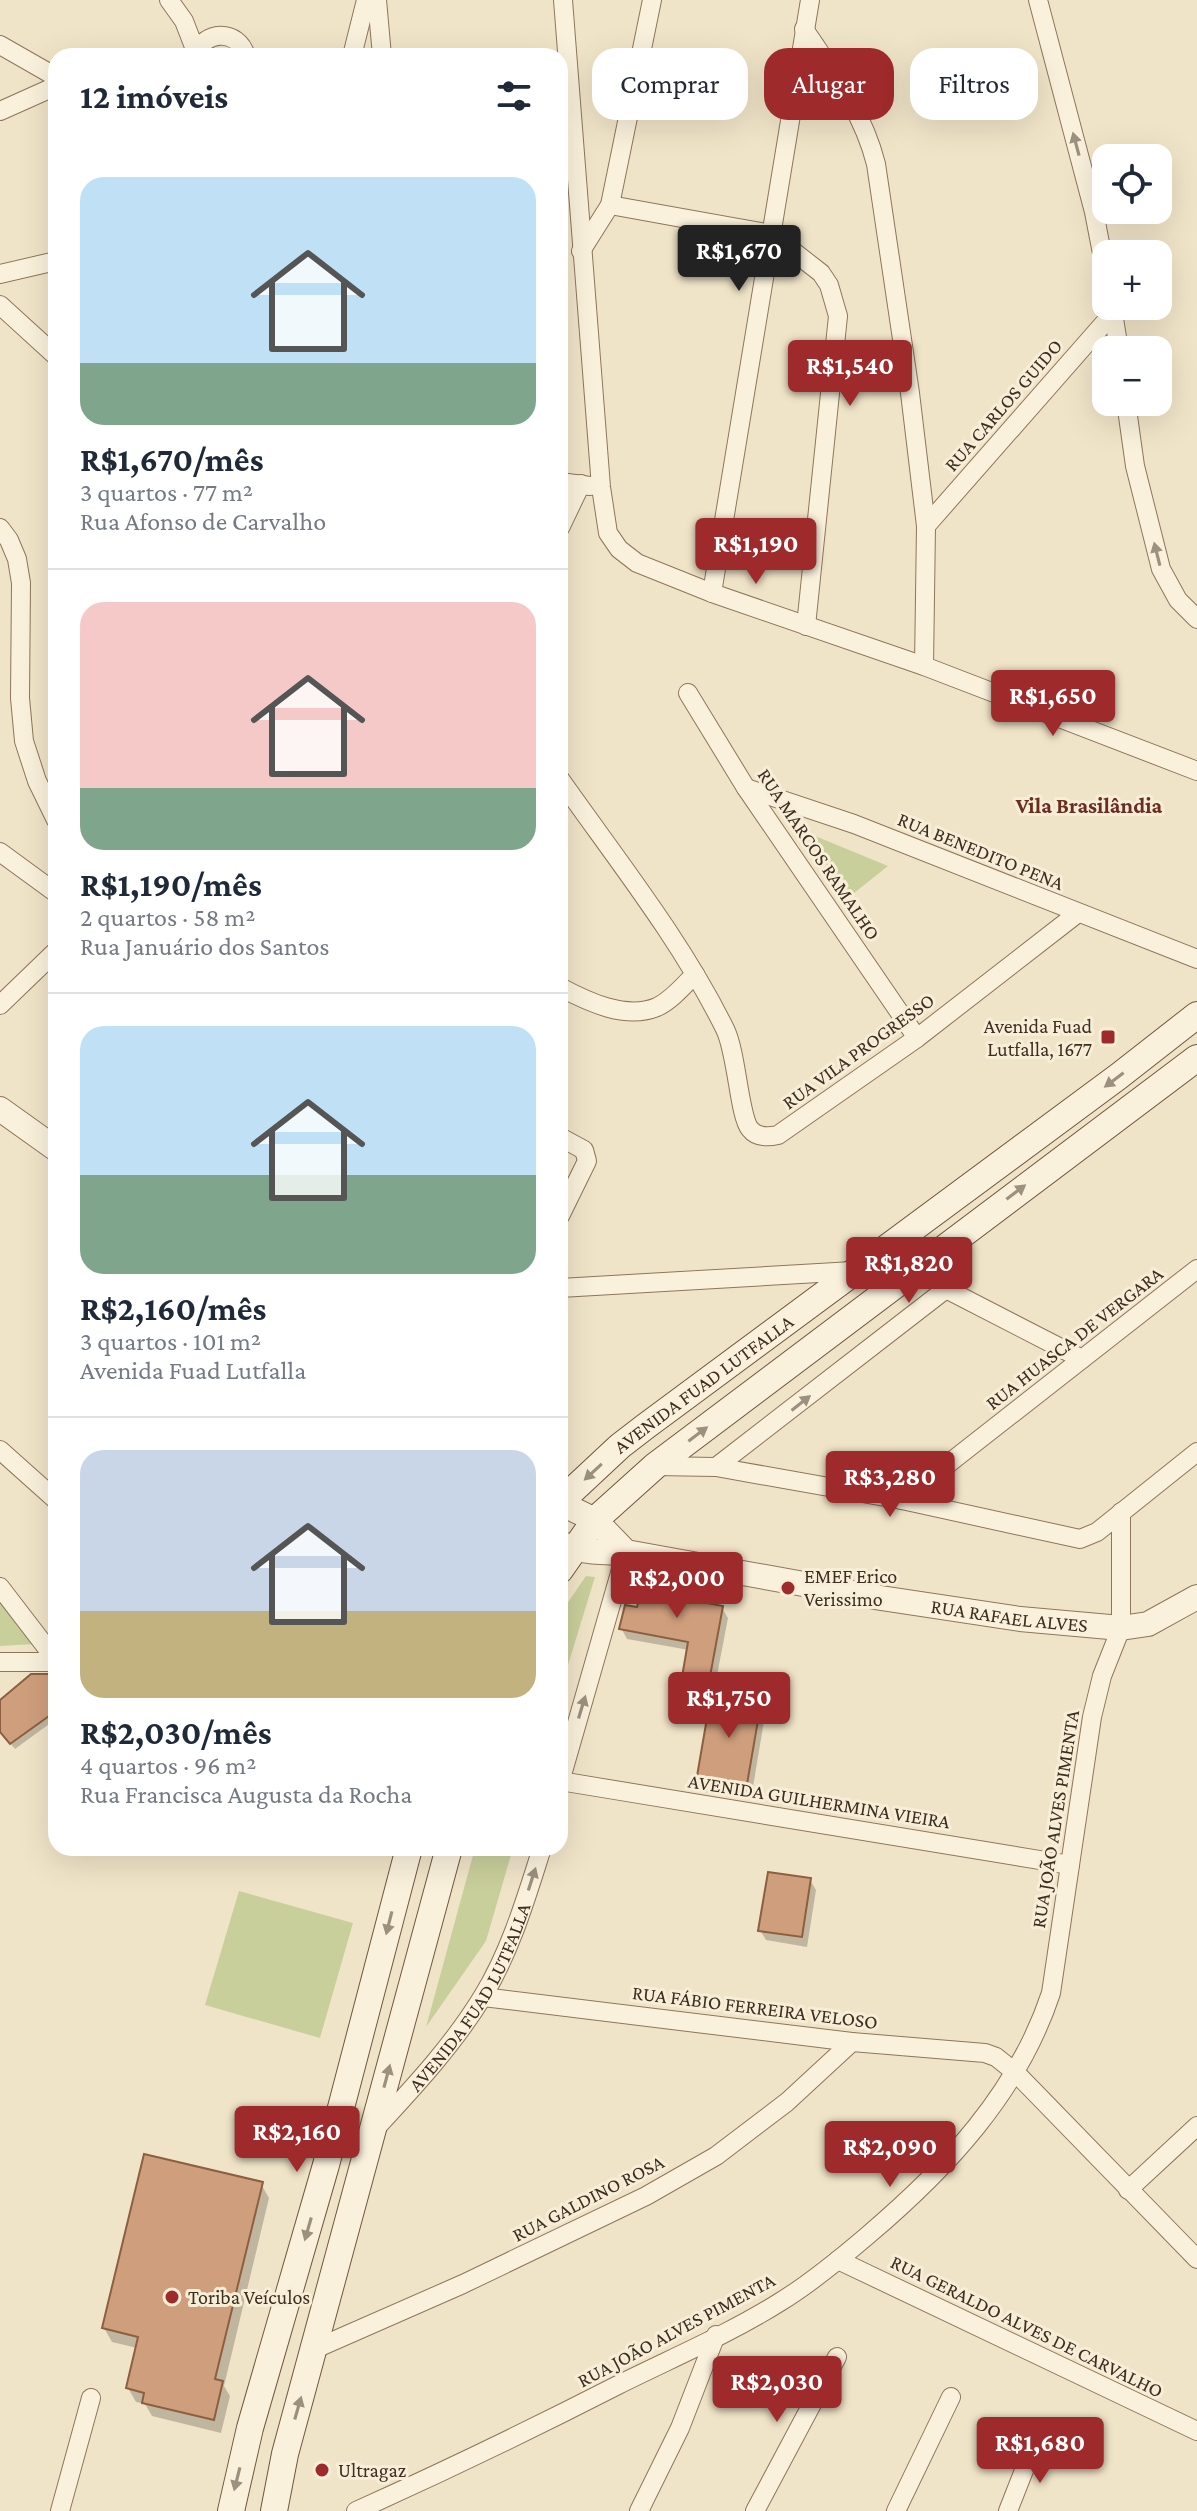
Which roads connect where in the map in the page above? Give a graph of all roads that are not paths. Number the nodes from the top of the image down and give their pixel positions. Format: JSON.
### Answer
{"nodes":[{"id":1,"x":169,"y":0,"type":"edge"},
{"id":2,"x":366,"y":0,"type":"edge"},
{"id":3,"x":377,"y":0,"type":"edge"},
{"id":4,"x":563,"y":0,"type":"edge"},
{"id":5,"x":652,"y":0,"type":"edge"},
{"id":6,"x":810,"y":0,"type":"edge"},
{"id":7,"x":1038,"y":0,"type":"edge"},
{"id":8,"x":804,"y":29,"type":"junction"},
{"id":9,"x":0,"y":45,"type":"edge"},
{"id":10,"x":193,"y":48,"type":"edge"},
{"id":11,"x":200,"y":48,"type":"edge"},
{"id":12,"x":242,"y":48,"type":"edge"},
{"id":13,"x":354,"y":48,"type":"edge"},
{"id":14,"x":381,"y":48,"type":"edge"},
{"id":15,"x":566,"y":48,"type":"edge"},
{"id":16,"x":568,"y":70,"type":"edge"},
{"id":17,"x":48,"y":72,"type":"edge"},
{"id":18,"x":48,"y":90,"type":"edge"},
{"id":19,"x":0,"y":111,"type":"edge"},
{"id":20,"x":610,"y":205,"type":"junction"},
{"id":21,"x":771,"y":234,"type":"junction"},
{"id":22,"x":1099,"y":240,"type":"edge"},
{"id":23,"x":581,"y":251,"type":"junction"},
{"id":24,"x":48,"y":263,"type":"edge"},
{"id":25,"x":0,"y":274,"type":"edge"},
{"id":26,"x":0,"y":305,"type":"edge"},
{"id":27,"x":1104,"y":320,"type":"edge"},
{"id":28,"x":48,"y":349,"type":"edge"},
{"id":29,"x":1128,"y":416,"type":"edge"},
{"id":30,"x":568,"y":483,"type":"edge"},
{"id":31,"x":581,"y":484,"type":"junction"},
{"id":32,"x":601,"y":487,"type":"junction"},
{"id":33,"x":568,"y":511,"type":"edge"},
{"id":34,"x":926,"y":526,"type":"junction"},
{"id":35,"x":0,"y":528,"type":"edge"},
{"id":36,"x":712,"y":593,"type":"junction"},
{"id":37,"x":1197,"y":619,"type":"edge"},
{"id":38,"x":806,"y":626,"type":"junction"},
{"id":39,"x":924,"y":666,"type":"junction"},
{"id":40,"x":688,"y":693,"type":"dead end"},
{"id":41,"x":1197,"y":771,"type":"edge"},
{"id":42,"x":746,"y":788,"type":"junction"},
{"id":43,"x":568,"y":791,"type":"edge"},
{"id":44,"x":48,"y":804,"type":"edge"},
{"id":45,"x":0,"y":852,"type":"edge"},
{"id":46,"x":48,"y":887,"type":"edge"},
{"id":47,"x":1078,"y":913,"type":"junction"},
{"id":48,"x":48,"y":959,"type":"edge"},
{"id":49,"x":1197,"y":959,"type":"edge"},
{"id":50,"x":695,"y":974,"type":"junction"},
{"id":51,"x":568,"y":990,"type":"edge"},
{"id":52,"x":0,"y":1005,"type":"edge"},
{"id":53,"x":1197,"y":1015,"type":"edge"},
{"id":54,"x":917,"y":1038,"type":"junction"},
{"id":55,"x":1165,"y":1039,"type":"junction"},
{"id":56,"x":1187,"y":1065,"type":"edge"},
{"id":57,"x":0,"y":1109,"type":"edge"},
{"id":58,"x":568,"y":1141,"type":"edge"},
{"id":59,"x":48,"y":1143,"type":"edge"},
{"id":60,"x":568,"y":1200,"type":"edge"},
{"id":61,"x":934,"y":1254,"type":"junction"},
{"id":62,"x":1197,"y":1269,"type":"edge"},
{"id":63,"x":853,"y":1271,"type":"junction"},
{"id":64,"x":568,"y":1288,"type":"edge"},
{"id":65,"x":946,"y":1289,"type":"junction"},
{"id":66,"x":1082,"y":1359,"type":"junction"},
{"id":67,"x":0,"y":1450,"type":"edge"},
{"id":68,"x":1197,"y":1452,"type":"edge"},
{"id":69,"x":655,"y":1466,"type":"junction"},
{"id":70,"x":716,"y":1467,"type":"junction"},
{"id":71,"x":48,"y":1493,"type":"edge"},
{"id":72,"x":568,"y":1495,"type":"edge"},
{"id":73,"x":902,"y":1500,"type":"junction"},
{"id":74,"x":568,"y":1507,"type":"edge"},
{"id":75,"x":1121,"y":1512,"type":"junction"},
{"id":76,"x":595,"y":1520,"type":"junction"},
{"id":77,"x":568,"y":1550,"type":"edge"},
{"id":78,"x":626,"y":1552,"type":"junction"},
{"id":79,"x":568,"y":1554,"type":"edge"},
{"id":80,"x":0,"y":1587,"type":"edge"},
{"id":81,"x":1197,"y":1597,"type":"edge"},
{"id":82,"x":1121,"y":1628,"type":"junction"},
{"id":83,"x":48,"y":1650,"type":"edge"},
{"id":84,"x":48,"y":1661,"type":"edge"},
{"id":85,"x":0,"y":1662,"type":"edge"},
{"id":86,"x":568,"y":1754,"type":"edge"},
{"id":87,"x":568,"y":1783,"type":"edge"},
{"id":88,"x":407,"y":1856,"type":"edge"},
{"id":89,"x":447,"y":1856,"type":"edge"},
{"id":90,"x":539,"y":1856,"type":"edge"},
{"id":91,"x":1070,"y":1865,"type":"junction"},
{"id":92,"x":483,"y":1997,"type":"junction"},
{"id":93,"x":852,"y":2042,"type":"junction"},
{"id":94,"x":1016,"y":2073,"type":"junction"},
{"id":95,"x":1197,"y":2126,"type":"edge"},
{"id":96,"x":373,"y":2131,"type":"junction"},
{"id":97,"x":1128,"y":2190,"type":"junction"},
{"id":98,"x":1197,"y":2259,"type":"edge"},
{"id":99,"x":838,"y":2260,"type":"junction"},
{"id":100,"x":716,"y":2335,"type":"junction"},
{"id":101,"x":315,"y":2349,"type":"junction"},
{"id":102,"x":837,"y":2357,"type":"dead end"},
{"id":103,"x":951,"y":2397,"type":"dead end"},
{"id":104,"x":91,"y":2398,"type":"dead end"},
{"id":105,"x":1197,"y":2431,"type":"edge"},
{"id":106,"x":1034,"y":2445,"type":"dead end"},
{"id":107,"x":60,"y":2511,"type":"edge"},
{"id":108,"x":231,"y":2511,"type":"edge"},
{"id":109,"x":274,"y":2511,"type":"edge"},
{"id":110,"x":356,"y":2511,"type":"edge"},
{"id":111,"x":639,"y":2511,"type":"edge"},
{"id":112,"x":755,"y":2511,"type":"edge"},
{"id":113,"x":896,"y":2511,"type":"edge"},
{"id":114,"x":1008,"y":2511,"type":"edge"}],
"edges":[{"from":1,"to":10,"type":"street"},
{"from":2,"to":13,"type":"street"},
{"from":3,"to":14,"type":"street"},
{"from":4,"to":15,"type":"street"},
{"from":5,"to":20,"type":"street"},
{"from":6,"to":8,"type":"street"},
{"from":22,"to":7,"type":"street","one_way":true},
{"from":8,"to":21,"type":"street"},
{"from":8,"to":34,"type":"street"},
{"from":9,"to":17,"type":"street"},
{"from":11,"to":12,"type":"street"},
{"from":16,"to":23,"type":"street"},
{"from":18,"to":19,"type":"street"},
{"from":20,"to":21,"type":"street"},
{"from":20,"to":23,"type":"street"},
{"from":21,"to":36,"type":"street"},
{"from":21,"to":38,"type":"street"},
{"from":23,"to":32,"type":"street"},
{"from":24,"to":25,"type":"street"},
{"from":26,"to":28,"type":"street"},
{"from":27,"to":34,"type":"street","name":"RUA CARLOS GUIDO"},
{"from":37,"to":29,"type":"street","one_way":true},
{"from":30,"to":31,"type":"street"},
{"from":31,"to":32,"type":"street"},
{"from":31,"to":33,"type":"street"},
{"from":32,"to":36,"type":"street"},
{"from":34,"to":39,"type":"street"},
{"from":35,"to":44,"type":"street"},
{"from":36,"to":38,"type":"street"},
{"from":38,"to":39,"type":"street"},
{"from":39,"to":41,"type":"street"},
{"from":40,"to":42,"type":"street","name":"RUA MARCOS RAMALHO"},
{"from":42,"to":47,"type":"street","name":"RUA BENEDITO PENA"},
{"from":42,"to":54,"type":"street","name":"RUA MARCOS RAMALHO"},
{"from":43,"to":50,"type":"street","name":"RUA VILA PROGRESSO"},
{"from":45,"to":46,"type":"street"},
{"from":47,"to":49,"type":"street","name":"RUA BENEDITO PENA"},
{"from":47,"to":54,"type":"street","name":"RUA VILA PROGRESSO"},
{"from":48,"to":52,"type":"street"},
{"from":50,"to":51,"type":"street"},
{"from":50,"to":54,"type":"street","name":"RUA VILA PROGRESSO"},
{"from":53,"to":55,"type":"main road","name":"AVENIDA FUAD LUTFALLA"},
{"from":55,"to":56,"type":"main road"},
{"from":55,"to":63,"type":"main road","name":"AVENIDA FUAD LUTFALLA","one_way":true},
{"from":61,"to":56,"type":"main road","name":"AVENIDA FUAD LUTFALLA","one_way":true},
{"from":57,"to":59,"type":"street"},
{"from":58,"to":60,"type":"street"},
{"from":61,"to":65,"type":"street"},
{"from":69,"to":61,"type":"main road","name":"AVENIDA FUAD LUTFALLA","one_way":true},
{"from":62,"to":66,"type":"street","name":"RUA HUASCA DE VERGARA"},
{"from":63,"to":64,"type":"street"},
{"from":63,"to":72,"type":"main road","name":"AVENIDA FUAD LUTFALLA","one_way":true},
{"from":65,"to":66,"type":"street"},
{"from":70,"to":65,"type":"street","one_way":true},
{"from":66,"to":73,"type":"street","name":"RUA HUASCA DE VERGARA"},
{"from":67,"to":71,"type":"street"},
{"from":68,"to":75,"type":"street"},
{"from":69,"to":70,"type":"street"},
{"from":69,"to":76,"type":"main road","name":"AVENIDA FUAD LUTFALLA"},
{"from":70,"to":73,"type":"street"},
{"from":73,"to":75,"type":"street"},
{"from":74,"to":76,"type":"street"},
{"from":75,"to":82,"type":"street"},
{"from":76,"to":77,"type":"main road","name":"AVENIDA FUAD LUTFALLA"},
{"from":76,"to":78,"type":"street"},
{"from":78,"to":79,"type":"street","name":"RUA RAFAEL ALVES"},
{"from":78,"to":82,"type":"street","name":"RUA RAFAEL ALVES"},
{"from":86,"to":78,"type":"street","one_way":true},
{"from":80,"to":83,"type":"street"},
{"from":81,"to":82,"type":"street","name":"RUA RAFAEL ALVES"},
{"from":82,"to":91,"type":"street","name":"RUA JOÃO ALVES PIMENTA"},
{"from":84,"to":85,"type":"street"},
{"from":87,"to":91,"type":"street","name":"AVENIDA GUILHERMINA VIEIRA"},
{"from":88,"to":108,"type":"main road","one_way":true},
{"from":96,"to":89,"type":"main road","name":"AVENIDA FUAD LUTFALLA","one_way":true},
{"from":92,"to":90,"type":"street","name":"AVENIDA FUAD LUTFALLA","one_way":true},
{"from":91,"to":94,"type":"street","name":"RUA JOÃO ALVES PIMENTA"},
{"from":92,"to":93,"type":"street","name":"RUA FÁBIO FERREIRA VELOSO"},
{"from":92,"to":96,"type":"street","name":"AVENIDA FUAD LUTFALLA"},
{"from":93,"to":94,"type":"street","name":"RUA FÁBIO FERREIRA VELOSO"},
{"from":93,"to":101,"type":"street","name":"RUA GALDINO ROSA"},
{"from":94,"to":97,"type":"street"},
{"from":94,"to":99,"type":"street","name":"RUA JOÃO ALVES PIMENTA"},
{"from":95,"to":97,"type":"street"},
{"from":96,"to":101,"type":"main road","name":"AVENIDA FUAD LUTFALLA"},
{"from":97,"to":98,"type":"street"},
{"from":99,"to":100,"type":"street","name":"RUA JOÃO ALVES PIMENTA"},
{"from":99,"to":105,"type":"street","name":"RUA GERALDO ALVES DE CARVALHO"},
{"from":100,"to":110,"type":"street","name":"RUA JOÃO ALVES PIMENTA"},
{"from":100,"to":111,"type":"street"},
{"from":109,"to":101,"type":"main road","name":"AVENIDA FUAD LUTFALLA","one_way":true},
{"from":102,"to":112,"type":"street"},
{"from":103,"to":113,"type":"street"},
{"from":104,"to":107,"type":"street"},
{"from":106,"to":114,"type":"street"}]}
